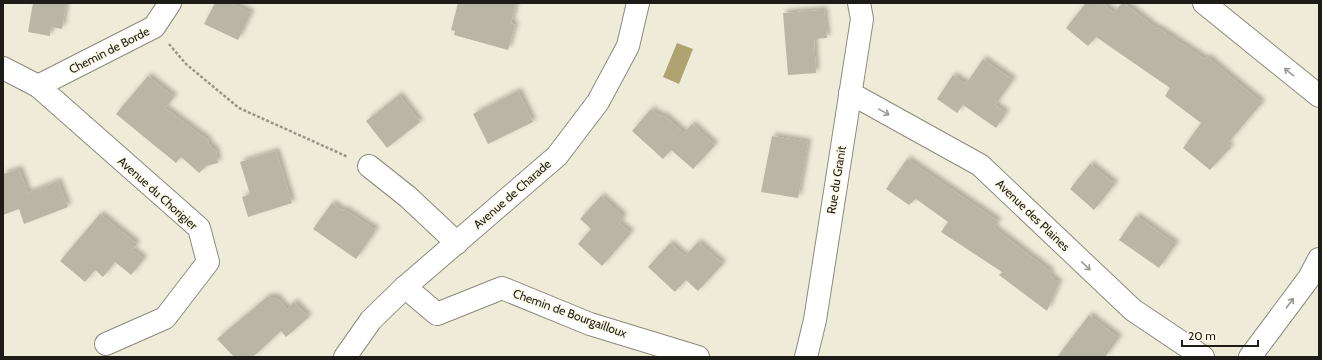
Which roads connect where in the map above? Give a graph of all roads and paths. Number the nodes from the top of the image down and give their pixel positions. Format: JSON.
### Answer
{"nodes":[{"id":1,"x":170,"y":3,"type":"edge"},
{"id":2,"x":638,"y":3,"type":"edge"},
{"id":3,"x":859,"y":3,"type":"edge"},
{"id":4,"x":1204,"y":3,"type":"edge"},
{"id":5,"x":154,"y":27,"type":"junction"},
{"id":6,"x":3,"y":68,"type":"edge"},
{"id":7,"x":38,"y":86,"type":"junction"},
{"id":8,"x":850,"y":93,"type":"junction"},
{"id":9,"x":1318,"y":93,"type":"edge"},
{"id":10,"x":369,"y":166,"type":"joint"},
{"id":11,"x":457,"y":243,"type":"junction"},
{"id":12,"x":1319,"y":259,"type":"edge"},
{"id":13,"x":405,"y":287,"type":"junction"},
{"id":14,"x":106,"y":344,"type":"dead end"},
{"id":15,"x":345,"y":357,"type":"edge"},
{"id":16,"x":698,"y":357,"type":"edge"},
{"id":17,"x":806,"y":357,"type":"edge"},
{"id":18,"x":1203,"y":357,"type":"edge"},
{"id":19,"x":1250,"y":357,"type":"edge"}],
"edges":[{"from":1,"to":5,"type":"street","name":"Chemin de Borde"},
{"from":2,"to":11,"type":"street","name":"Avenue de Charade"},
{"from":3,"to":8,"type":"street","name":"Rue du Granit"},
{"from":9,"to":4,"type":"street","one_way":true},
{"from":5,"to":7,"type":"street","name":"Chemin de Borde"},
{"from":5,"to":10,"type":"path"},
{"from":6,"to":7,"type":"street","name":"Avenue du Chorigier"},
{"from":7,"to":14,"type":"street","name":"Avenue du Chorigier"},
{"from":8,"to":17,"type":"street","name":"Rue du Granit"},
{"from":8,"to":18,"type":"street","name":"Avenue des Plaines","one_way":true},
{"from":10,"to":11,"type":"street"},
{"from":11,"to":13,"type":"street","name":"Avenue de Charade"},
{"from":19,"to":12,"type":"street","one_way":true},
{"from":13,"to":15,"type":"street","name":"Avenue de Charade"},
{"from":13,"to":16,"type":"street","name":"Chemin de Bourgailloux"}]}
